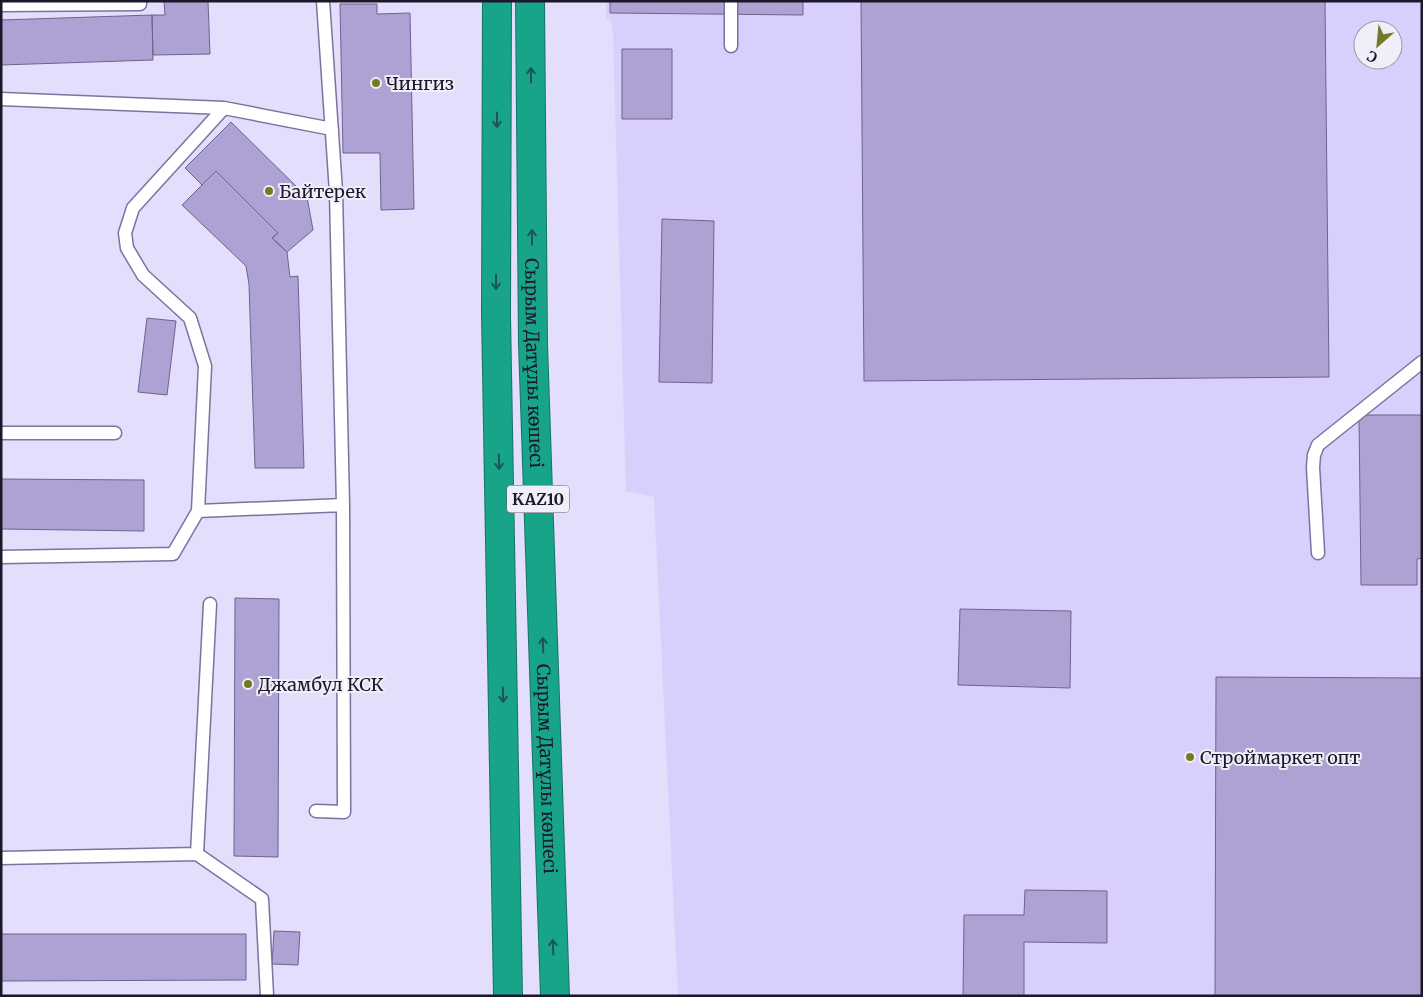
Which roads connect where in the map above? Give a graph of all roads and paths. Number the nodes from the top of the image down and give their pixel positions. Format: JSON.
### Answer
{"nodes":[{"id":1,"x":140,"y":1,"type":"edge"},
{"id":2,"x":323,"y":1,"type":"edge"},
{"id":3,"x":497,"y":1,"type":"edge"},
{"id":4,"x":530,"y":1,"type":"edge"},
{"id":5,"x":731,"y":1,"type":"edge"},
{"id":6,"x":1,"y":5,"type":"edge"},
{"id":7,"x":731,"y":46,"type":"dead end"},
{"id":8,"x":1,"y":99,"type":"edge"},
{"id":9,"x":224,"y":108,"type":"junction"},
{"id":10,"x":332,"y":129,"type":"junction"},
{"id":11,"x":1422,"y":362,"type":"edge"},
{"id":12,"x":1,"y":433,"type":"edge"},
{"id":13,"x":115,"y":434,"type":"dead end"},
{"id":14,"x":343,"y":505,"type":"junction"},
{"id":15,"x":198,"y":511,"type":"junction"},
{"id":16,"x":1318,"y":554,"type":"dead end"},
{"id":17,"x":1,"y":556,"type":"edge"},
{"id":18,"x":210,"y":604,"type":"dead end"},
{"id":19,"x":316,"y":811,"type":"dead end"},
{"id":20,"x":198,"y":854,"type":"junction"},
{"id":21,"x":1,"y":858,"type":"edge"},
{"id":22,"x":267,"y":996,"type":"edge"},
{"id":23,"x":508,"y":996,"type":"edge"},
{"id":24,"x":555,"y":996,"type":"edge"}],
"edges":[{"from":1,"to":6,"type":"lane"},
{"from":2,"to":10,"type":"lane"},
{"from":3,"to":23,"type":"highway","name":"Сырым Датұлы көшесі","number":"KAZ10","one_way":true},
{"from":24,"to":4,"type":"highway","name":"Сырым Датұлы көшесі","number":"KAZ10","one_way":true},
{"from":5,"to":7,"type":"lane"},
{"from":8,"to":9,"type":"lane"},
{"from":9,"to":10,"type":"lane"},
{"from":9,"to":15,"type":"lane"},
{"from":10,"to":14,"type":"lane"},
{"from":11,"to":16,"type":"lane"},
{"from":12,"to":13,"type":"lane"},
{"from":14,"to":15,"type":"lane"},
{"from":14,"to":19,"type":"lane"},
{"from":15,"to":17,"type":"lane"},
{"from":18,"to":20,"type":"lane"},
{"from":20,"to":21,"type":"lane"},
{"from":20,"to":22,"type":"lane"}]}
